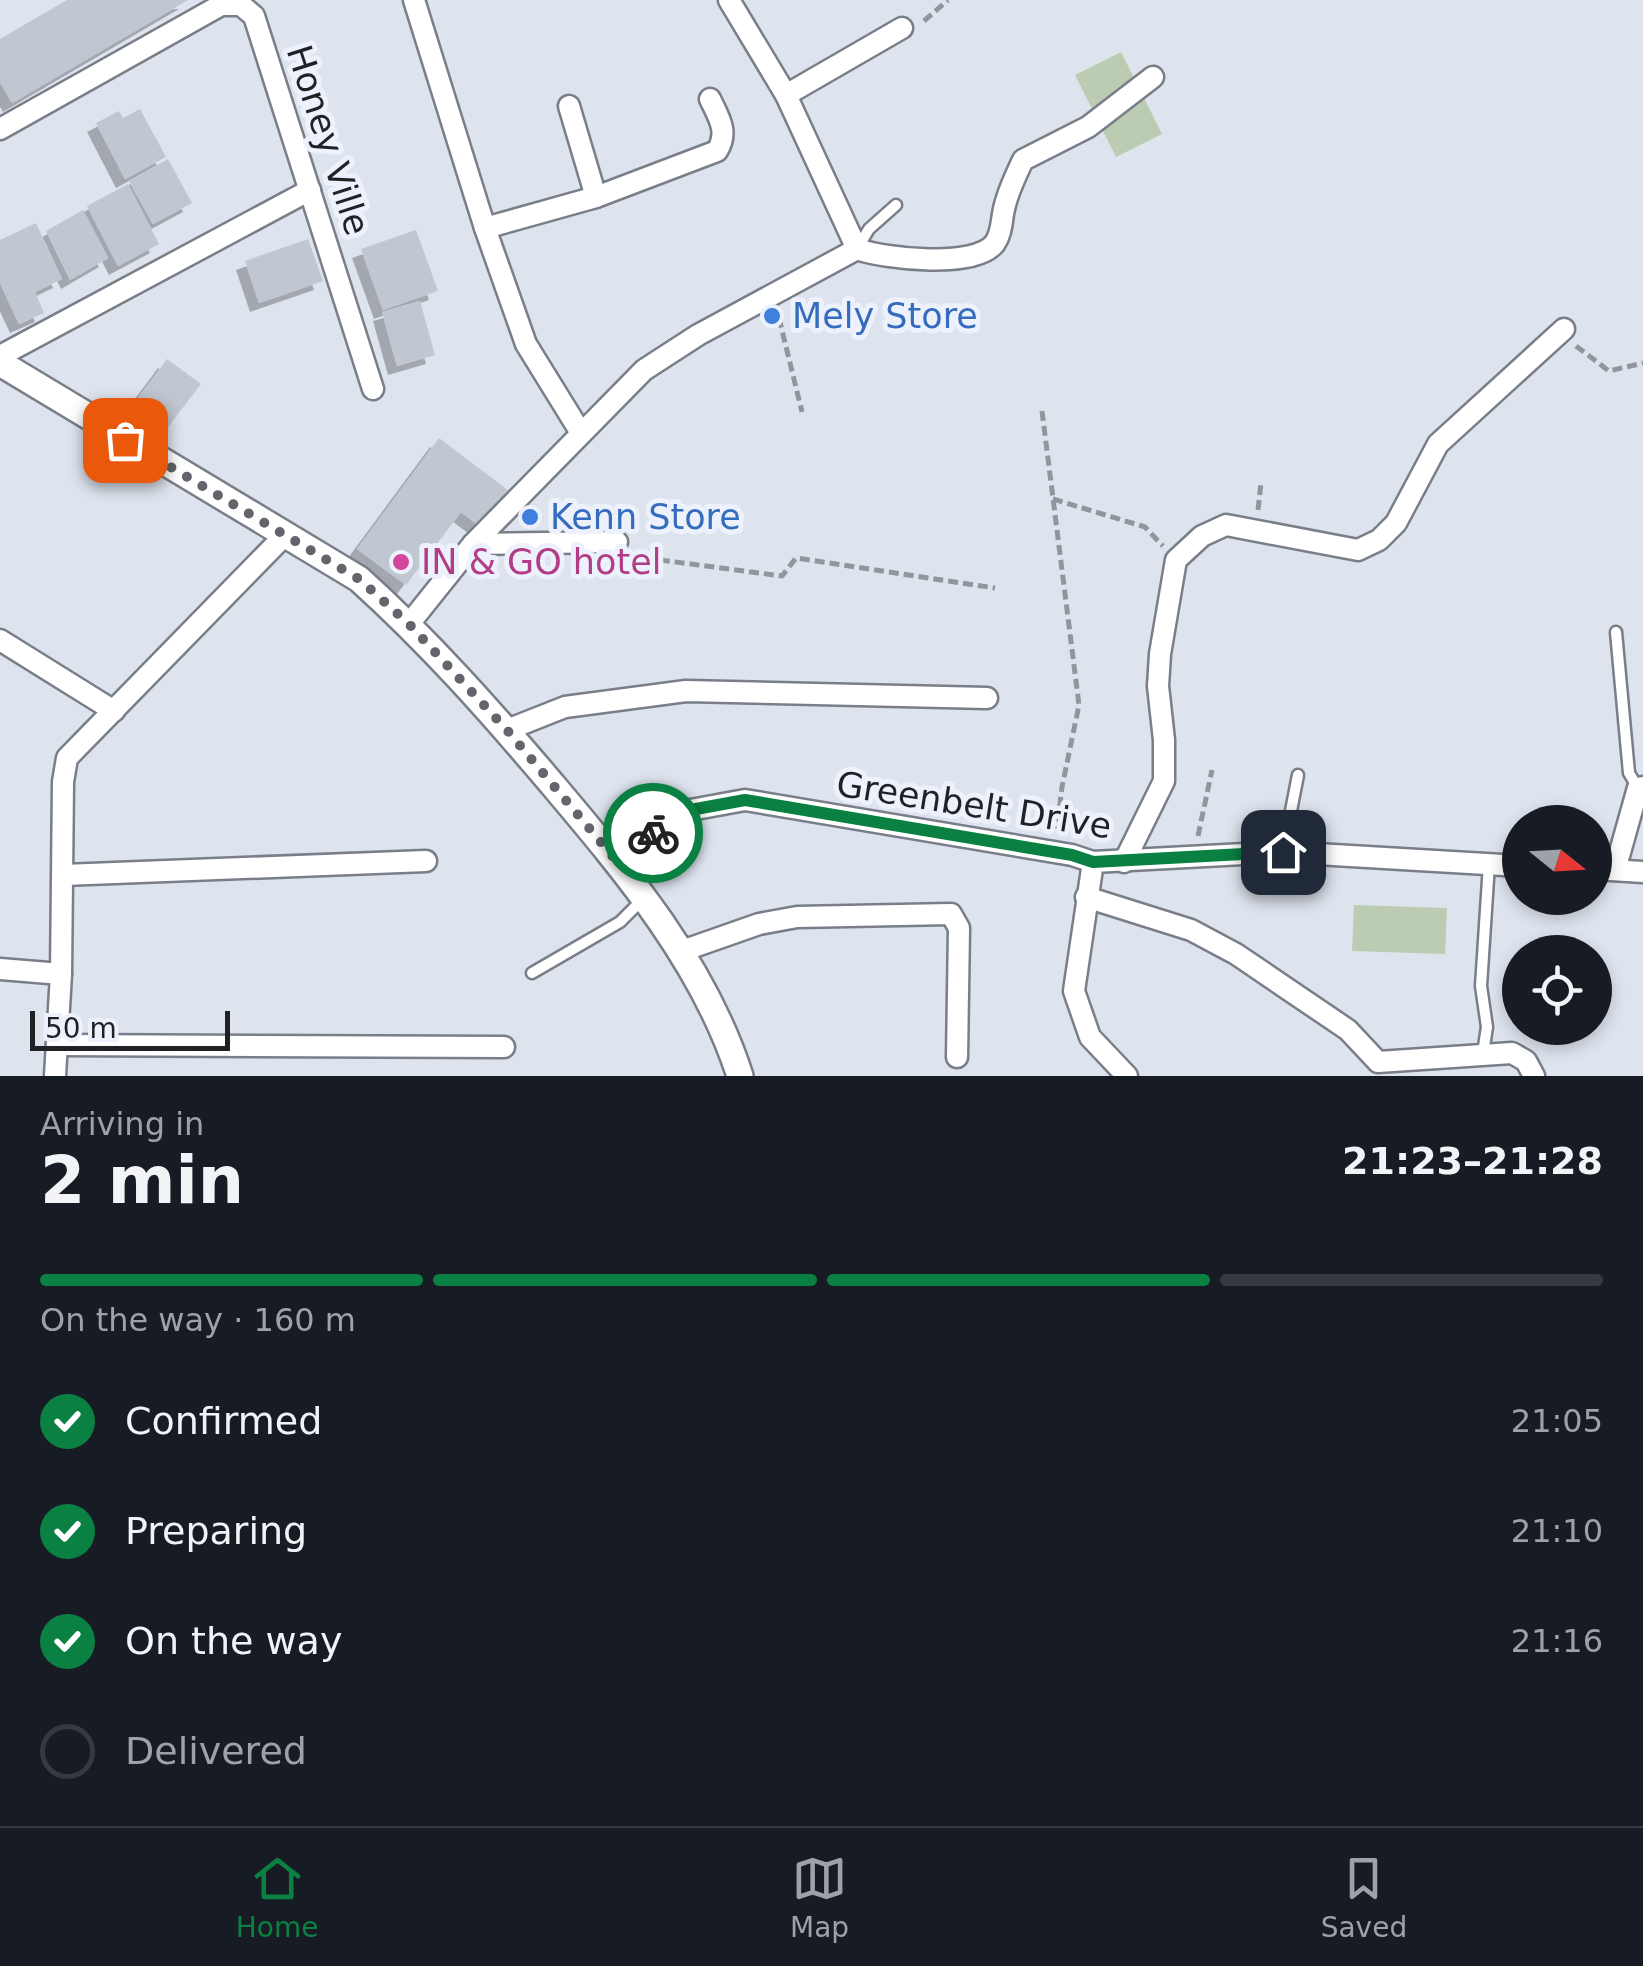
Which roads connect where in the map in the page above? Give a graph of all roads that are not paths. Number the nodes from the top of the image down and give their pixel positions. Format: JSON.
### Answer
{"nodes":[{"id":1,"x":414,"y":0,"type":"edge"},
{"id":2,"x":729,"y":0,"type":"edge"},
{"id":3,"x":902,"y":28,"type":"road end"},
{"id":4,"x":1153,"y":78,"type":"dead end"},
{"id":5,"x":786,"y":95,"type":"junction"},
{"id":6,"x":710,"y":99,"type":"dead end"},
{"id":7,"x":569,"y":106,"type":"dead end"},
{"id":8,"x":0,"y":129,"type":"edge"},
{"id":9,"x":310,"y":190,"type":"junction"},
{"id":10,"x":596,"y":196,"type":"junction"},
{"id":11,"x":896,"y":205,"type":"dead end"},
{"id":12,"x":485,"y":228,"type":"junction"},
{"id":13,"x":857,"y":250,"type":"junction"},
{"id":14,"x":1564,"y":329,"type":"road end"},
{"id":15,"x":0,"y":360,"type":"edge"},
{"id":16,"x":374,"y":389,"type":"dead end"},
{"id":17,"x":581,"y":433,"type":"junction"},
{"id":18,"x":285,"y":535,"type":"junction"},
{"id":19,"x":617,"y":542,"type":"road end"},
{"id":20,"x":473,"y":544,"type":"junction"},
{"id":21,"x":409,"y":624,"type":"junction"},
{"id":22,"x":1616,"y":632,"type":"dead end"},
{"id":23,"x":0,"y":640,"type":"edge"},
{"id":24,"x":987,"y":698,"type":"dead end"},
{"id":25,"x":114,"y":710,"type":"junction"},
{"id":26,"x":507,"y":730,"type":"junction"},
{"id":27,"x":1298,"y":775,"type":"dead end"},
{"id":28,"x":1641,"y":788,"type":"edge"},
{"id":29,"x":1283,"y":852,"type":"junction"},
{"id":30,"x":1612,"y":854,"type":"edge"},
{"id":31,"x":615,"y":859,"type":"junction"},
{"id":32,"x":426,"y":861,"type":"dead end"},
{"id":33,"x":1093,"y":862,"type":"junction"},
{"id":34,"x":1124,"y":862,"type":"junction"},
{"id":35,"x":1489,"y":864,"type":"junction"},
{"id":36,"x":1502,"y":865,"type":"edge"},
{"id":37,"x":1612,"y":870,"type":"edge"},
{"id":38,"x":1643,"y":872,"type":"edge"},
{"id":39,"x":63,"y":874,"type":"junction"},
{"id":40,"x":1086,"y":897,"type":"junction"},
{"id":41,"x":644,"y":898,"type":"junction"},
{"id":42,"x":682,"y":950,"type":"junction"},
{"id":43,"x":0,"y":968,"type":"edge"},
{"id":44,"x":532,"y":973,"type":"dead end"},
{"id":45,"x":61,"y":974,"type":"junction"},
{"id":46,"x":57,"y":1045,"type":"junction"},
{"id":47,"x":504,"y":1048,"type":"dead end"},
{"id":48,"x":1483,"y":1053,"type":"junction"},
{"id":49,"x":956,"y":1058,"type":"dead end"},
{"id":50,"x":1376,"y":1069,"type":"edge"},
{"id":51,"x":55,"y":1076,"type":"edge"},
{"id":52,"x":740,"y":1076,"type":"edge"},
{"id":53,"x":1127,"y":1076,"type":"edge"},
{"id":54,"x":1534,"y":1076,"type":"edge"}],
"edges":[{"from":1,"to":12,"type":"street"},
{"from":2,"to":5,"type":"street"},
{"from":3,"to":5,"type":"street"},
{"from":4,"to":13,"type":"street"},
{"from":5,"to":13,"type":"street"},
{"from":6,"to":10,"type":"street"},
{"from":7,"to":10,"type":"street"},
{"from":8,"to":9,"type":"street","name":"Honey Ville"},
{"from":9,"to":15,"type":"street"},
{"from":9,"to":16,"type":"street","name":"Honey Ville"},
{"from":10,"to":12,"type":"street"},
{"from":11,"to":13,"type":"lane"},
{"from":12,"to":17,"type":"street"},
{"from":13,"to":17,"type":"street"},
{"from":14,"to":34,"type":"street"},
{"from":15,"to":18,"type":"street"},
{"from":17,"to":20,"type":"street"},
{"from":18,"to":21,"type":"street"},
{"from":18,"to":25,"type":"street"},
{"from":19,"to":20,"type":"street"},
{"from":20,"to":21,"type":"street"},
{"from":21,"to":26,"type":"street"},
{"from":22,"to":28,"type":"lane"},
{"from":23,"to":25,"type":"street"},
{"from":24,"to":26,"type":"street"},
{"from":25,"to":39,"type":"street"},
{"from":26,"to":31,"type":"street"},
{"from":27,"to":29,"type":"lane"},
{"from":28,"to":30,"type":"street"},
{"from":29,"to":34,"type":"street","name":"Greenbelt Drive"},
{"from":29,"to":35,"type":"street","name":"Greenbelt Drive"},
{"from":31,"to":33,"type":"street","name":"Greenbelt Drive"},
{"from":31,"to":41,"type":"street"},
{"from":32,"to":39,"type":"street"},
{"from":33,"to":34,"type":"street","name":"Greenbelt Drive"},
{"from":33,"to":40,"type":"street"},
{"from":35,"to":36,"type":"street","name":"Greenbelt Drive"},
{"from":35,"to":48,"type":"lane"},
{"from":37,"to":38,"type":"street"},
{"from":39,"to":45,"type":"street"},
{"from":40,"to":50,"type":"street"},
{"from":40,"to":53,"type":"street"},
{"from":41,"to":42,"type":"street"},
{"from":41,"to":44,"type":"lane"},
{"from":42,"to":49,"type":"street"},
{"from":42,"to":52,"type":"street"},
{"from":43,"to":45,"type":"street"},
{"from":45,"to":46,"type":"street"},
{"from":46,"to":47,"type":"street"},
{"from":46,"to":51,"type":"street"},
{"from":48,"to":50,"type":"street"},
{"from":48,"to":54,"type":"street"}]}
